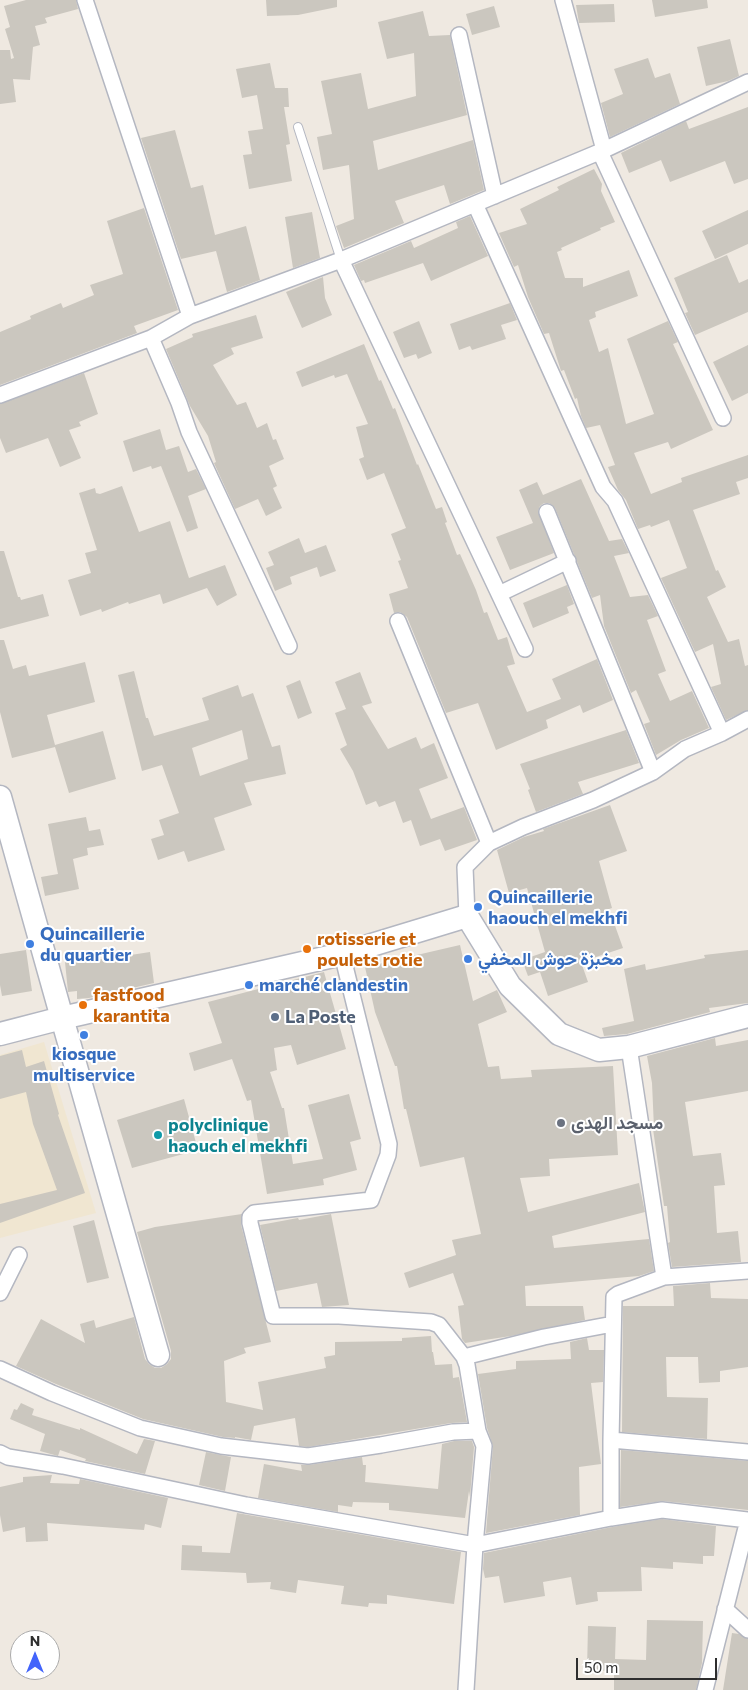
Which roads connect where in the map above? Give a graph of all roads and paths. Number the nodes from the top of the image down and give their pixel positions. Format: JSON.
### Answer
{"nodes":[{"id":1,"x":85,"y":0,"type":"edge"},
{"id":2,"x":563,"y":0,"type":"edge"},
{"id":3,"x":459,"y":35,"type":"dead end"},
{"id":4,"x":748,"y":82,"type":"edge"},
{"id":5,"x":298,"y":128,"type":"dead end"},
{"id":6,"x":602,"y":151,"type":"junction"},
{"id":7,"x":495,"y":196,"type":"junction"},
{"id":8,"x":475,"y":204,"type":"junction"},
{"id":9,"x":341,"y":260,"type":"junction"},
{"id":10,"x":190,"y":316,"type":"junction"},
{"id":11,"x":151,"y":338,"type":"junction"},
{"id":12,"x":0,"y":395,"type":"edge"},
{"id":13,"x":722,"y":418,"type":"dead end"},
{"id":14,"x":547,"y":512,"type":"dead end"},
{"id":15,"x":568,"y":561,"type":"junction"},
{"id":16,"x":499,"y":594,"type":"junction"},
{"id":17,"x":398,"y":621,"type":"dead end"},
{"id":18,"x":290,"y":646,"type":"dead end"},
{"id":19,"x":525,"y":649,"type":"dead end"},
{"id":20,"x":748,"y":719,"type":"edge"},
{"id":21,"x":722,"y":733,"type":"junction"},
{"id":22,"x":653,"y":772,"type":"junction"},
{"id":23,"x":0,"y":797,"type":"edge"},
{"id":24,"x":489,"y":843,"type":"junction"},
{"id":25,"x":467,"y":916,"type":"junction"},
{"id":26,"x":342,"y":954,"type":"junction"},
{"id":27,"x":748,"y":1016,"type":"edge"},
{"id":28,"x":62,"y":1018,"type":"junction"},
{"id":29,"x":0,"y":1034,"type":"edge"},
{"id":30,"x":629,"y":1047,"type":"junction"},
{"id":31,"x":19,"y":1255,"type":"dead end"},
{"id":32,"x":748,"y":1271,"type":"edge"},
{"id":33,"x":664,"y":1277,"type":"junction"},
{"id":34,"x":0,"y":1293,"type":"edge"},
{"id":35,"x":613,"y":1324,"type":"junction"},
{"id":36,"x":158,"y":1355,"type":"dead end"},
{"id":37,"x":464,"y":1357,"type":"junction"},
{"id":38,"x":0,"y":1369,"type":"edge"},
{"id":39,"x":478,"y":1432,"type":"junction"},
{"id":40,"x":611,"y":1440,"type":"junction"},
{"id":41,"x":748,"y":1452,"type":"edge"},
{"id":42,"x":0,"y":1453,"type":"edge"},
{"id":43,"x":611,"y":1518,"type":"junction"},
{"id":44,"x":748,"y":1520,"type":"edge"},
{"id":45,"x":475,"y":1545,"type":"junction"},
{"id":46,"x":725,"y":1609,"type":"junction"},
{"id":47,"x":748,"y":1630,"type":"edge"},
{"id":48,"x":466,"y":1690,"type":"edge"},
{"id":49,"x":704,"y":1690,"type":"edge"}],
"edges":[{"from":1,"to":10,"type":"street"},
{"from":2,"to":6,"type":"street"},
{"from":3,"to":7,"type":"street"},
{"from":4,"to":6,"type":"street"},
{"from":5,"to":9,"type":"lane"},
{"from":6,"to":7,"type":"street"},
{"from":6,"to":13,"type":"street"},
{"from":7,"to":8,"type":"street"},
{"from":8,"to":9,"type":"street"},
{"from":8,"to":21,"type":"street"},
{"from":9,"to":10,"type":"street"},
{"from":9,"to":16,"type":"street"},
{"from":10,"to":11,"type":"street"},
{"from":11,"to":12,"type":"street"},
{"from":11,"to":18,"type":"street"},
{"from":14,"to":15,"type":"street"},
{"from":15,"to":16,"type":"street"},
{"from":15,"to":22,"type":"street"},
{"from":16,"to":19,"type":"street"},
{"from":17,"to":24,"type":"street"},
{"from":20,"to":21,"type":"street"},
{"from":21,"to":22,"type":"street"},
{"from":22,"to":24,"type":"street"},
{"from":23,"to":28,"type":"street"},
{"from":24,"to":25,"type":"street"},
{"from":25,"to":26,"type":"street"},
{"from":25,"to":30,"type":"street"},
{"from":26,"to":28,"type":"street"},
{"from":26,"to":37,"type":"street"},
{"from":27,"to":30,"type":"street"},
{"from":28,"to":29,"type":"street"},
{"from":28,"to":36,"type":"street"},
{"from":30,"to":33,"type":"street"},
{"from":31,"to":34,"type":"street"},
{"from":32,"to":33,"type":"street"},
{"from":33,"to":35,"type":"street"},
{"from":35,"to":37,"type":"street"},
{"from":35,"to":40,"type":"street"},
{"from":37,"to":39,"type":"street"},
{"from":38,"to":39,"type":"street"},
{"from":39,"to":45,"type":"street"},
{"from":40,"to":41,"type":"street"},
{"from":40,"to":43,"type":"street"},
{"from":42,"to":45,"type":"street"},
{"from":43,"to":44,"type":"street"},
{"from":43,"to":45,"type":"street"},
{"from":44,"to":46,"type":"street"},
{"from":45,"to":48,"type":"street"},
{"from":46,"to":47,"type":"street"},
{"from":46,"to":49,"type":"street"}]}
